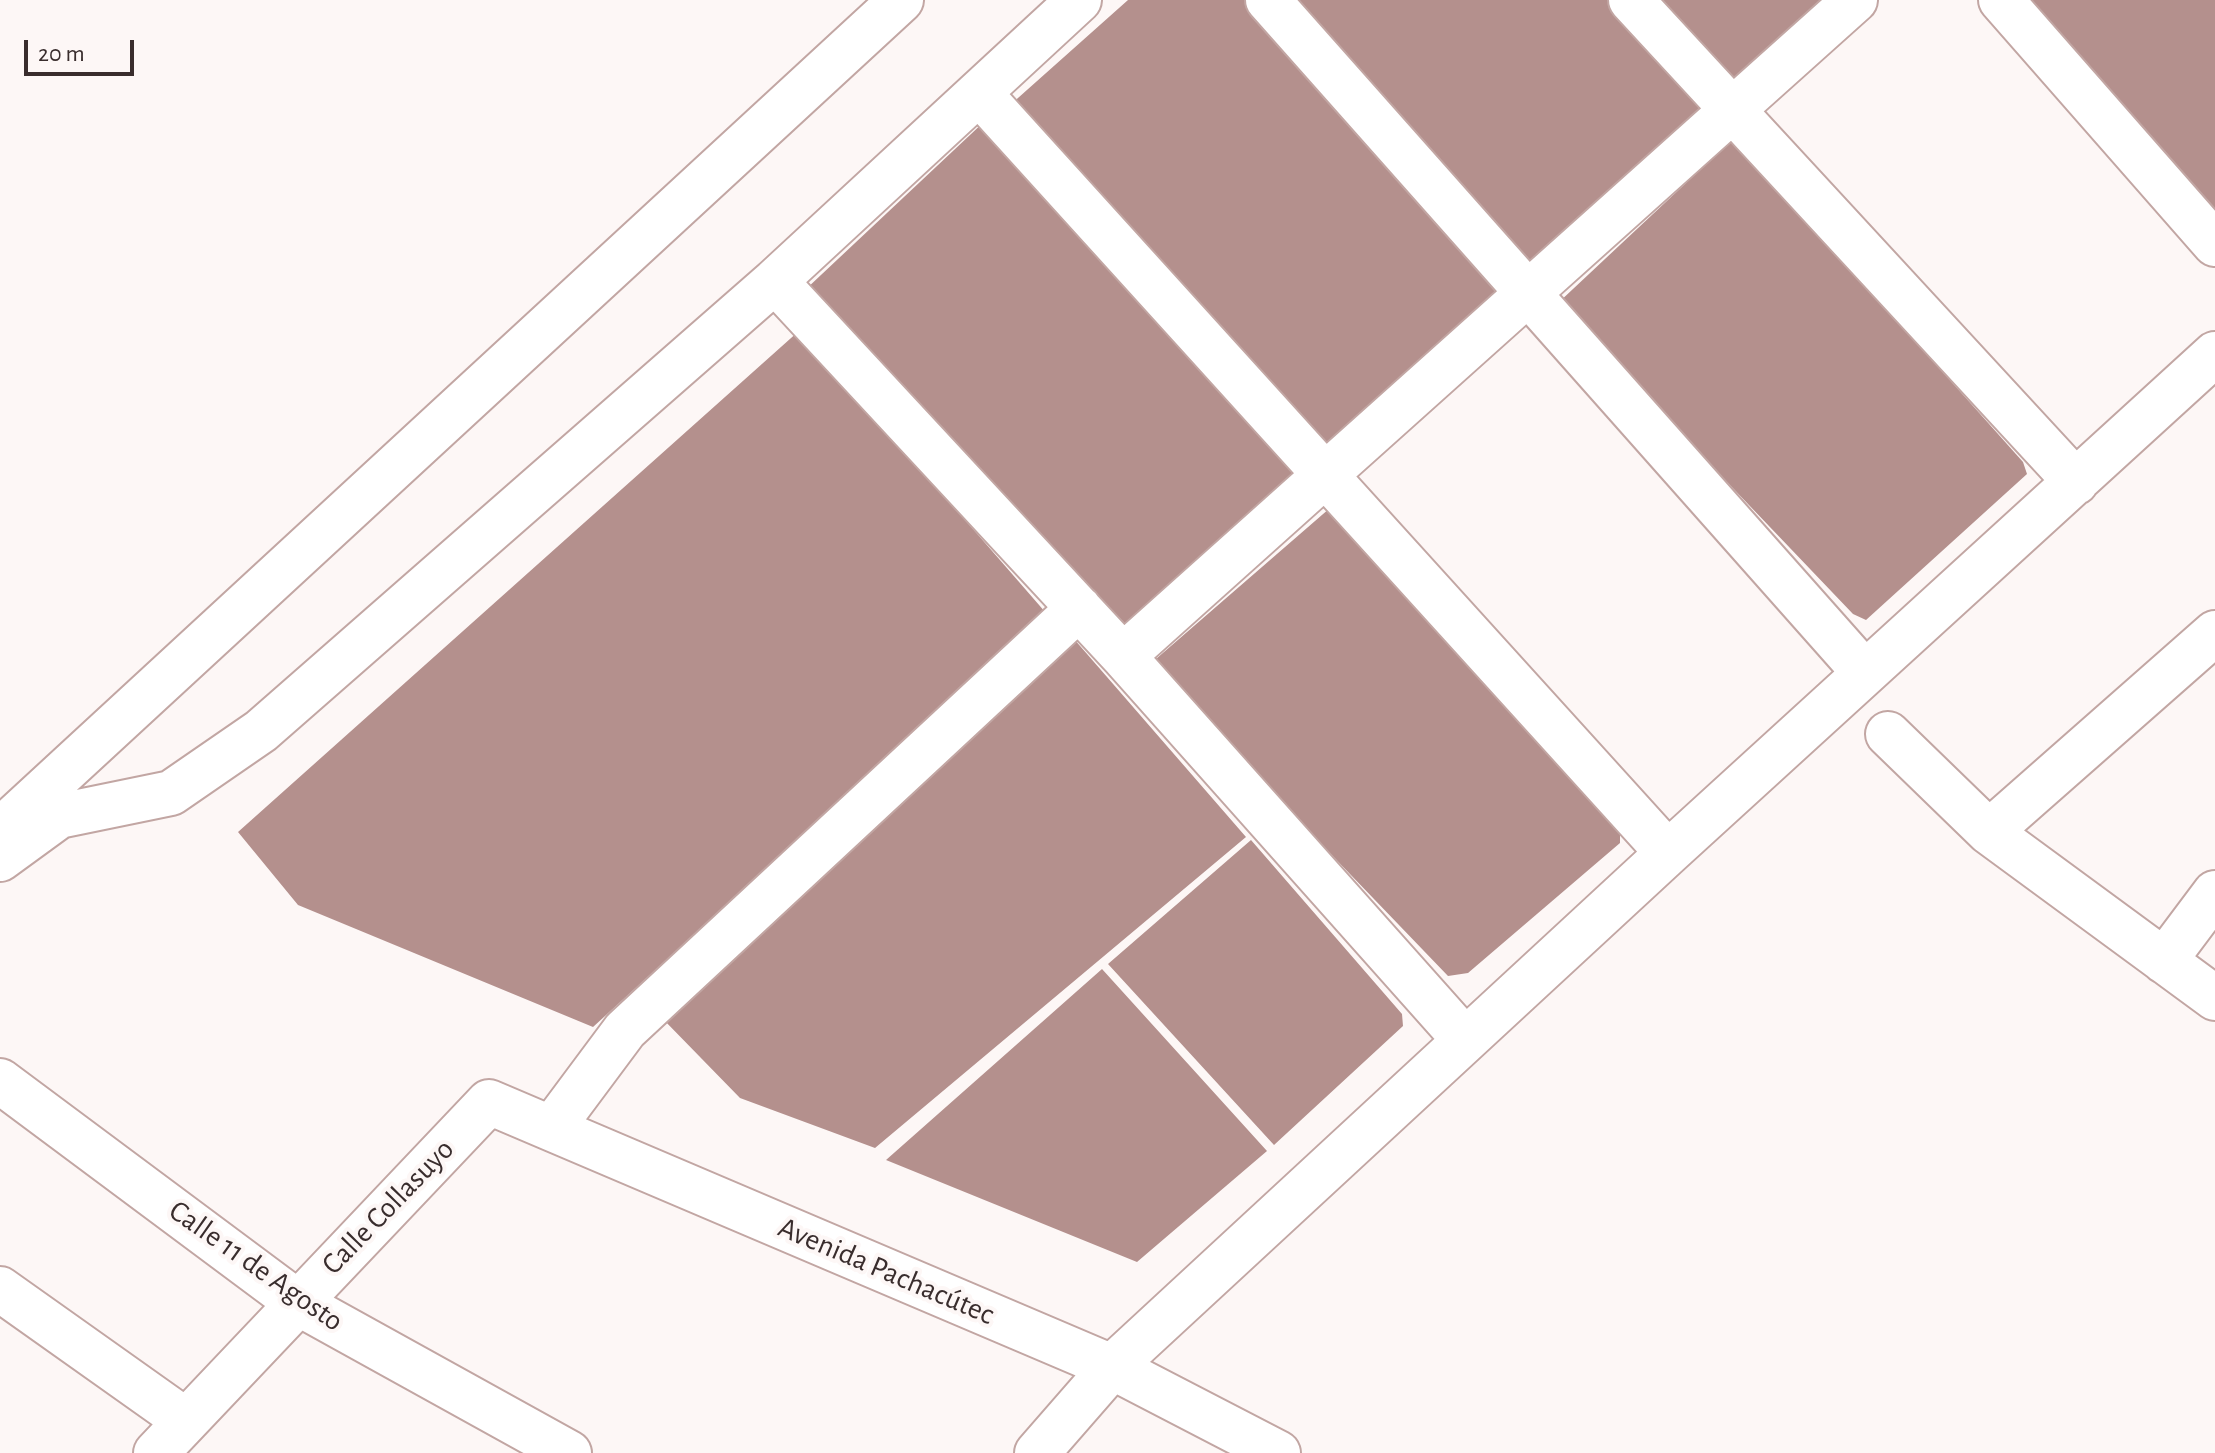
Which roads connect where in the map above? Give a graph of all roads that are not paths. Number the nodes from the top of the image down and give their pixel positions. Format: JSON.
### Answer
{"nodes":[{"id":1,"x":901,"y":0,"type":"edge"},
{"id":2,"x":1079,"y":0,"type":"edge"},
{"id":3,"x":1268,"y":0,"type":"edge"},
{"id":4,"x":1631,"y":0,"type":"edge"},
{"id":5,"x":1855,"y":0,"type":"edge"},
{"id":6,"x":2001,"y":0,"type":"edge"},
{"id":7,"x":979,"y":93,"type":"junction"},
{"id":8,"x":1732,"y":111,"type":"junction"},
{"id":9,"x":2215,"y":244,"type":"edge"},
{"id":10,"x":775,"y":281,"type":"junction"},
{"id":11,"x":1528,"y":293,"type":"junction"},
{"id":12,"x":2215,"y":354,"type":"edge"},
{"id":13,"x":1325,"y":475,"type":"junction"},
{"id":14,"x":2076,"y":482,"type":"junction"},
{"id":15,"x":1079,"y":608,"type":"junction"},
{"id":16,"x":2215,"y":633,"type":"edge"},
{"id":17,"x":1123,"y":656,"type":"junction"},
{"id":18,"x":1865,"y":673,"type":"junction"},
{"id":19,"x":1888,"y":734,"type":"dead end"},
{"id":20,"x":0,"y":831,"type":"edge"},
{"id":21,"x":1989,"y":832,"type":"junction"},
{"id":22,"x":1668,"y":853,"type":"junction"},
{"id":23,"x":0,"y":859,"type":"edge"},
{"id":24,"x":2215,"y":893,"type":"edge"},
{"id":25,"x":2164,"y":961,"type":"junction"},
{"id":26,"x":2215,"y":998,"type":"edge"},
{"id":27,"x":1465,"y":1040,"type":"junction"},
{"id":28,"x":0,"y":1081,"type":"edge"},
{"id":29,"x":489,"y":1102,"type":"joint"},
{"id":30,"x":552,"y":1128,"type":"junction"},
{"id":31,"x":0,"y":1289,"type":"edge"},
{"id":32,"x":298,"y":1303,"type":"junction"},
{"id":33,"x":1112,"y":1367,"type":"junction"},
{"id":34,"x":186,"y":1421,"type":"junction"},
{"id":35,"x":156,"y":1453,"type":"edge"},
{"id":36,"x":569,"y":1453,"type":"edge"},
{"id":37,"x":1037,"y":1453,"type":"edge"},
{"id":38,"x":1278,"y":1453,"type":"edge"}],
"edges":[{"from":1,"to":20,"type":"street"},
{"from":2,"to":7,"type":"street"},
{"from":3,"to":11,"type":"street"},
{"from":4,"to":8,"type":"street"},
{"from":5,"to":8,"type":"street"},
{"from":6,"to":9,"type":"street"},
{"from":7,"to":10,"type":"street"},
{"from":7,"to":13,"type":"street"},
{"from":8,"to":11,"type":"street"},
{"from":8,"to":14,"type":"street"},
{"from":10,"to":15,"type":"street"},
{"from":10,"to":23,"type":"street"},
{"from":11,"to":13,"type":"street"},
{"from":11,"to":18,"type":"street"},
{"from":12,"to":14,"type":"street"},
{"from":13,"to":17,"type":"street"},
{"from":13,"to":22,"type":"street"},
{"from":14,"to":18,"type":"street"},
{"from":15,"to":17,"type":"street"},
{"from":15,"to":30,"type":"street"},
{"from":16,"to":21,"type":"street"},
{"from":17,"to":27,"type":"street"},
{"from":18,"to":22,"type":"street"},
{"from":19,"to":21,"type":"street"},
{"from":21,"to":25,"type":"street"},
{"from":22,"to":27,"type":"street"},
{"from":24,"to":25,"type":"street"},
{"from":25,"to":26,"type":"street"},
{"from":27,"to":33,"type":"street"},
{"from":28,"to":32,"type":"street","name":"Calle 11 de Agosto"},
{"from":29,"to":30,"type":"street","name":"Avenida Pachacútec"},
{"from":29,"to":32,"type":"street","name":"Calle Collasuyo"},
{"from":30,"to":33,"type":"street","name":"Avenida Pachacútec"},
{"from":31,"to":34,"type":"street"},
{"from":32,"to":34,"type":"street","name":"Calle Collasuyo"},
{"from":32,"to":36,"type":"street","name":"Calle 11 de Agosto"},
{"from":33,"to":37,"type":"street"},
{"from":33,"to":38,"type":"street","name":"Avenida Pachacútec"},
{"from":34,"to":35,"type":"street","name":"Calle Collasuyo"}]}
